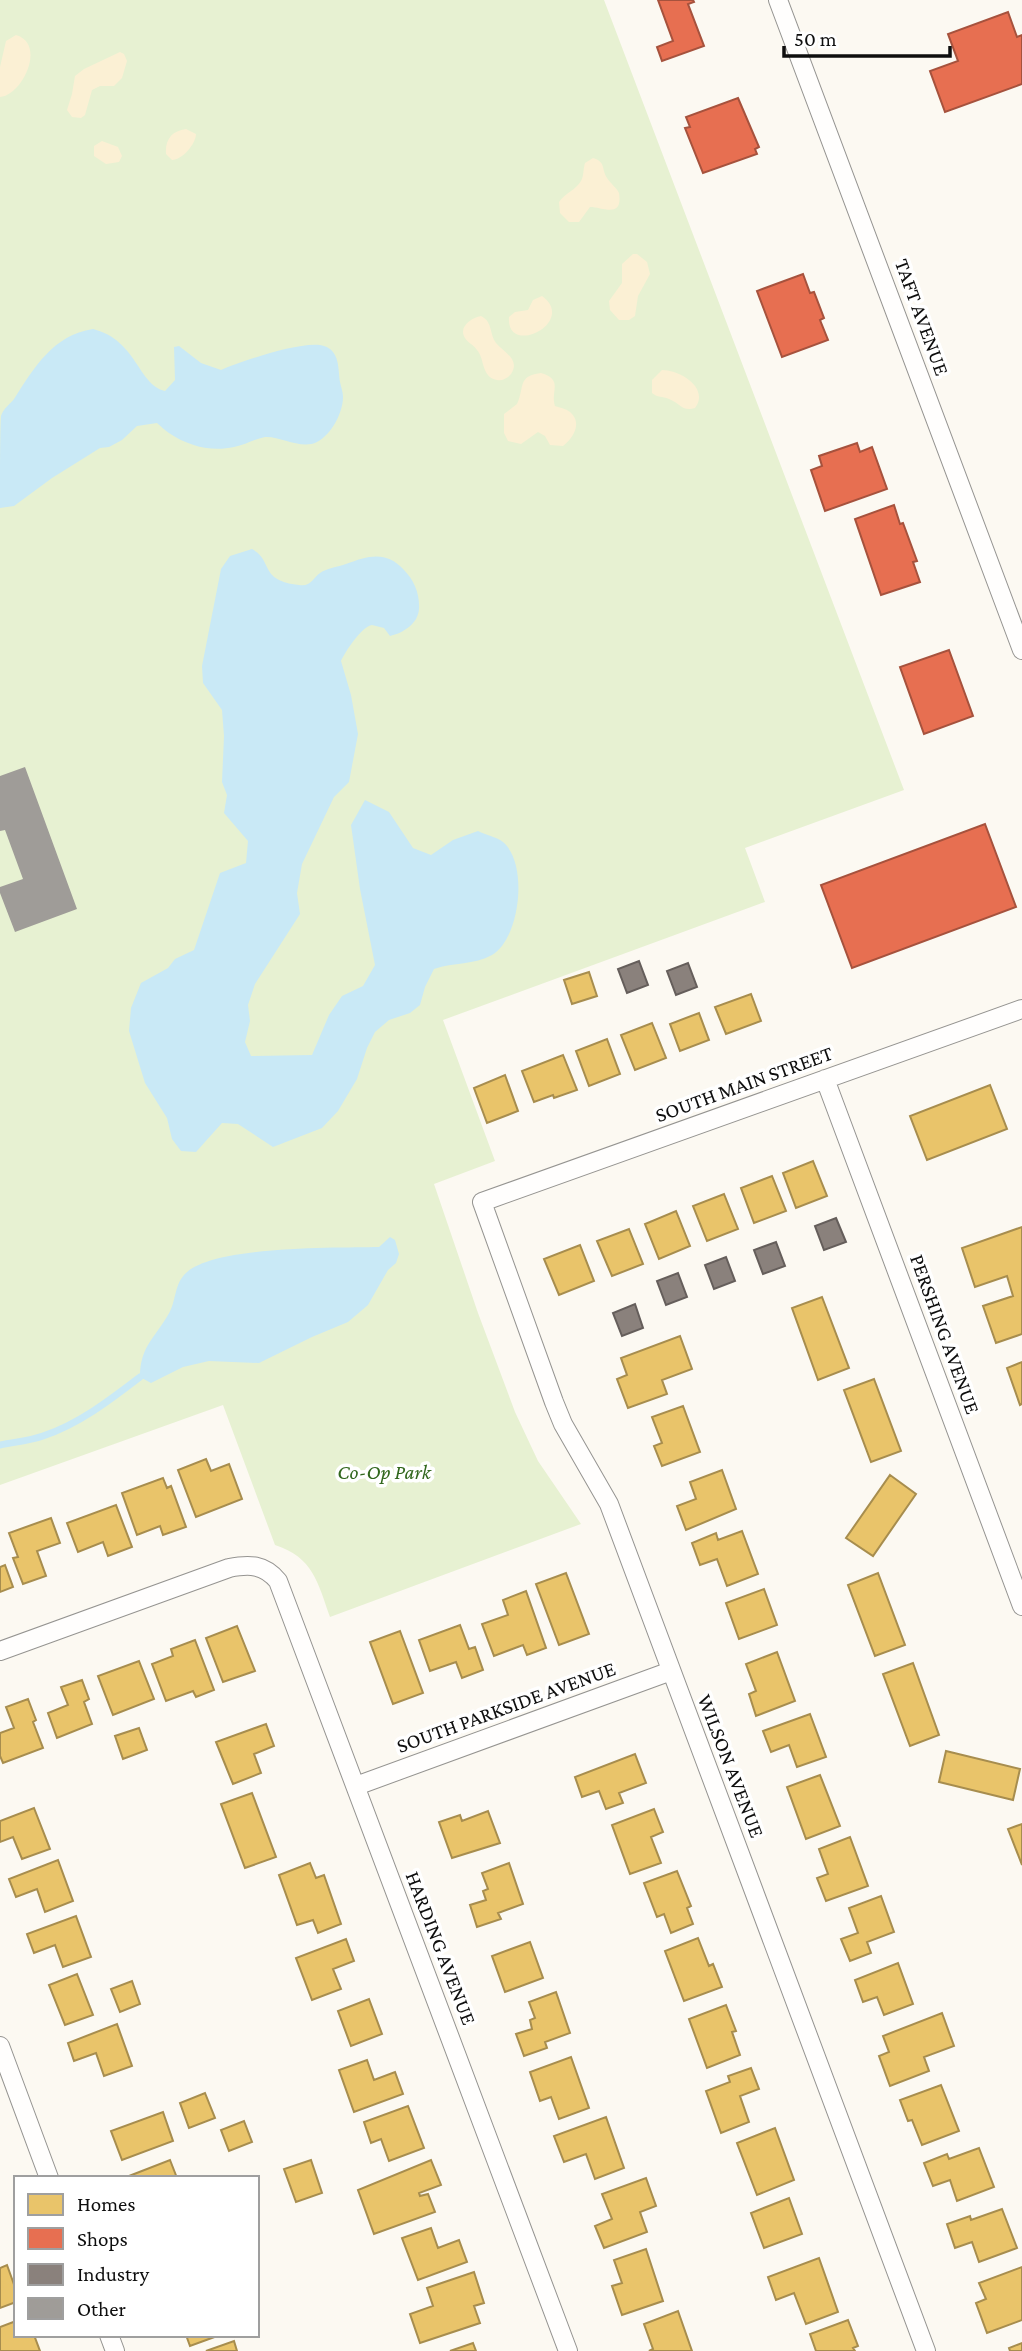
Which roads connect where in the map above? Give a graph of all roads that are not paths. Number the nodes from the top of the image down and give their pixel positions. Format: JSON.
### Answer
{"nodes":[{"id":1,"x":778,"y":0,"type":"edge"},
{"id":2,"x":1022,"y":650,"type":"edge"},
{"id":3,"x":1022,"y":1009,"type":"edge"},
{"id":4,"x":825,"y":1079,"type":"junction"},
{"id":5,"x":482,"y":1202,"type":"joint"},
{"id":6,"x":1022,"y":1606,"type":"edge"},
{"id":7,"x":0,"y":1651,"type":"edge"},
{"id":8,"x":671,"y":1671,"type":"junction"},
{"id":9,"x":356,"y":1786,"type":"junction"},
{"id":10,"x":0,"y":2046,"type":"edge"},
{"id":11,"x":49,"y":2176,"type":"edge"},
{"id":12,"x":568,"y":2351,"type":"edge"},
{"id":13,"x":926,"y":2351,"type":"edge"}],
"edges":[{"from":1,"to":2,"type":"street","name":"TAFT AVENUE"},
{"from":3,"to":4,"type":"street","name":"SOUTH MAIN STREET"},
{"from":4,"to":5,"type":"street","name":"SOUTH MAIN STREET"},
{"from":4,"to":6,"type":"street","name":"PERSHING AVENUE"},
{"from":5,"to":8,"type":"street","name":"WILSON AVENUE"},
{"from":7,"to":9,"type":"street","name":"HARDING AVENUE"},
{"from":8,"to":9,"type":"street","name":"SOUTH PARKSIDE AVENUE"},
{"from":8,"to":13,"type":"street","name":"WILSON AVENUE"},
{"from":9,"to":12,"type":"street","name":"HARDING AVENUE"},
{"from":10,"to":11,"type":"street"}]}
